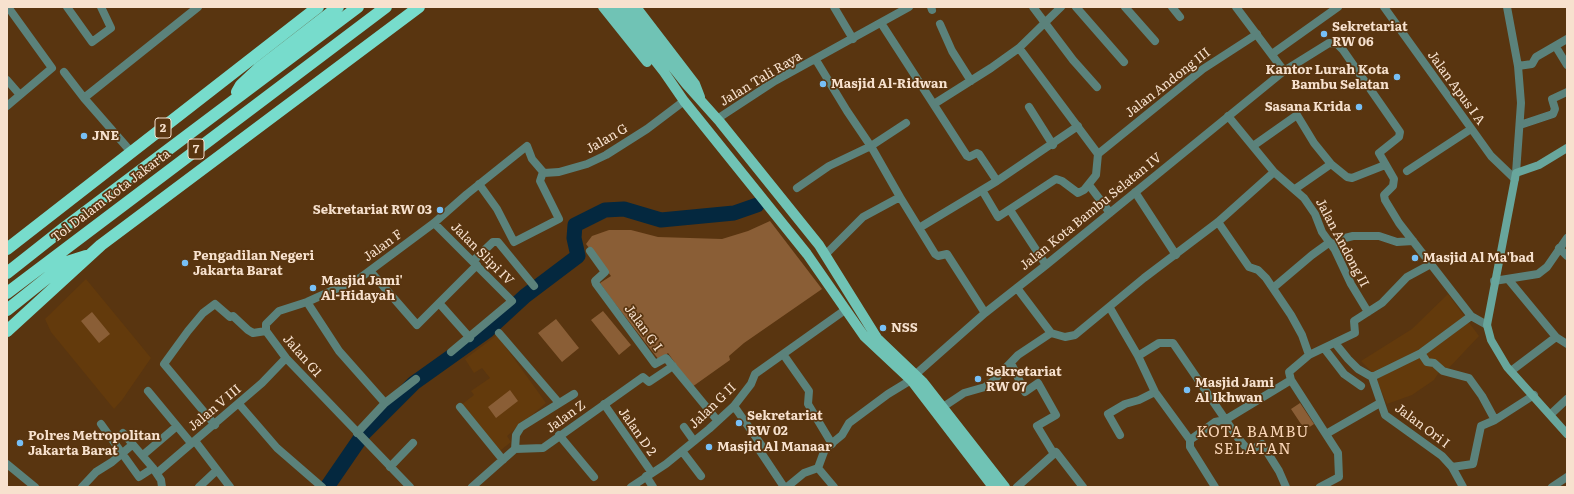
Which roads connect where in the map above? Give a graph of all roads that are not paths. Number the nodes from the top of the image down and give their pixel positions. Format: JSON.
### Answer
{"nodes":[{"id":1,"x":7,"y":7,"type":"edge"},
{"id":2,"x":68,"y":7,"type":"edge"},
{"id":3,"x":101,"y":7,"type":"edge"},
{"id":4,"x":198,"y":7,"type":"edge"},
{"id":5,"x":318,"y":7,"type":"edge"},
{"id":6,"x":338,"y":7,"type":"edge"},
{"id":7,"x":358,"y":7,"type":"edge"},
{"id":8,"x":386,"y":7,"type":"edge"},
{"id":9,"x":419,"y":7,"type":"edge"},
{"id":10,"x":603,"y":7,"type":"edge"},
{"id":11,"x":613,"y":7,"type":"edge"},
{"id":12,"x":625,"y":7,"type":"edge"},
{"id":13,"x":636,"y":7,"type":"edge"},
{"id":14,"x":834,"y":7,"type":"edge"},
{"id":15,"x":909,"y":7,"type":"edge"},
{"id":16,"x":1033,"y":7,"type":"edge"},
{"id":17,"x":1061,"y":7,"type":"edge"},
{"id":18,"x":1076,"y":7,"type":"edge"},
{"id":19,"x":1125,"y":7,"type":"edge"},
{"id":20,"x":1172,"y":7,"type":"edge"},
{"id":21,"x":1236,"y":7,"type":"edge"},
{"id":22,"x":1338,"y":7,"type":"edge"},
{"id":23,"x":1384,"y":7,"type":"edge"},
{"id":24,"x":1507,"y":7,"type":"edge"},
{"id":25,"x":1180,"y":17,"type":"dead end"},
{"id":26,"x":881,"y":24,"type":"junction"},
{"id":27,"x":940,"y":24,"type":"dead end"},
{"id":28,"x":1045,"y":24,"type":"junction"},
{"id":29,"x":1257,"y":34,"type":"junction"},
{"id":30,"x":853,"y":39,"type":"junction"},
{"id":31,"x":1567,"y":39,"type":"edge"},
{"id":32,"x":1155,"y":41,"type":"dead end"},
{"id":33,"x":1556,"y":47,"type":"junction"},
{"id":34,"x":1020,"y":49,"type":"junction"},
{"id":35,"x":1272,"y":54,"type":"junction"},
{"id":36,"x":816,"y":60,"type":"junction"},
{"id":37,"x":1124,"y":62,"type":"dead end"},
{"id":38,"x":1567,"y":65,"type":"edge"},
{"id":39,"x":1518,"y":66,"type":"junction"},
{"id":40,"x":668,"y":69,"type":"junction"},
{"id":41,"x":1284,"y":70,"type":"junction"},
{"id":42,"x":64,"y":72,"type":"dead end"},
{"id":43,"x":7,"y":80,"type":"edge"},
{"id":44,"x":970,"y":81,"type":"junction"},
{"id":45,"x":1097,"y":87,"type":"dead end"},
{"id":46,"x":1567,"y":92,"type":"edge"},
{"id":47,"x":20,"y":95,"type":"junction"},
{"id":48,"x":84,"y":98,"type":"junction"},
{"id":49,"x":232,"y":100,"type":"junction"},
{"id":50,"x":702,"y":100,"type":"junction"},
{"id":51,"x":680,"y":101,"type":"junction"},
{"id":52,"x":934,"y":104,"type":"junction"},
{"id":53,"x":7,"y":106,"type":"edge"},
{"id":54,"x":1029,"y":107,"type":"dead end"},
{"id":55,"x":1228,"y":116,"type":"junction"},
{"id":56,"x":717,"y":119,"type":"junction"},
{"id":57,"x":906,"y":123,"type":"dead end"},
{"id":58,"x":1520,"y":125,"type":"junction"},
{"id":59,"x":1078,"y":126,"type":"junction"},
{"id":60,"x":1471,"y":129,"type":"junction"},
{"id":61,"x":1053,"y":144,"type":"junction"},
{"id":62,"x":871,"y":146,"type":"junction"},
{"id":63,"x":1253,"y":146,"type":"junction"},
{"id":64,"x":1567,"y":148,"type":"edge"},
{"id":65,"x":132,"y":153,"type":"junction"},
{"id":66,"x":1098,"y":154,"type":"junction"},
{"id":67,"x":1332,"y":164,"type":"junction"},
{"id":68,"x":1385,"y":165,"type":"junction"},
{"id":69,"x":1407,"y":171,"type":"dead end"},
{"id":70,"x":543,"y":172,"type":"junction"},
{"id":71,"x":1274,"y":172,"type":"junction"},
{"id":72,"x":1515,"y":176,"type":"junction"},
{"id":73,"x":997,"y":181,"type":"junction"},
{"id":74,"x":479,"y":184,"type":"junction"},
{"id":75,"x":1089,"y":185,"type":"junction"},
{"id":76,"x":796,"y":188,"type":"dead end"},
{"id":77,"x":1295,"y":189,"type":"junction"},
{"id":78,"x":982,"y":190,"type":"junction"},
{"id":79,"x":1135,"y":192,"type":"junction"},
{"id":80,"x":900,"y":197,"type":"junction"},
{"id":81,"x":1010,"y":210,"type":"junction"},
{"id":82,"x":1110,"y":213,"type":"junction"},
{"id":83,"x":1218,"y":222,"type":"junction"},
{"id":84,"x":434,"y":223,"type":"junction"},
{"id":85,"x":919,"y":228,"type":"junction"},
{"id":86,"x":1567,"y":238,"type":"edge"},
{"id":87,"x":1413,"y":241,"type":"junction"},
{"id":88,"x":1331,"y":244,"type":"junction"},
{"id":89,"x":1559,"y":248,"type":"junction"},
{"id":90,"x":7,"y":249,"type":"edge"},
{"id":91,"x":590,"y":251,"type":"dead end"},
{"id":92,"x":826,"y":254,"type":"junction"},
{"id":93,"x":90,"y":255,"type":"junction"},
{"id":94,"x":1176,"y":255,"type":"junction"},
{"id":95,"x":1567,"y":256,"type":"edge"},
{"id":96,"x":475,"y":263,"type":"junction"},
{"id":97,"x":1431,"y":264,"type":"junction"},
{"id":98,"x":1046,"y":265,"type":"junction"},
{"id":99,"x":370,"y":271,"type":"junction"},
{"id":100,"x":7,"y":273,"type":"edge"},
{"id":101,"x":1508,"y":279,"type":"junction"},
{"id":102,"x":1494,"y":281,"type":"junction"},
{"id":103,"x":534,"y":286,"type":"dead end"},
{"id":104,"x":1017,"y":288,"type":"junction"},
{"id":105,"x":1273,"y":288,"type":"junction"},
{"id":106,"x":7,"y":293,"type":"edge"},
{"id":107,"x":307,"y":302,"type":"junction"},
{"id":108,"x":438,"y":303,"type":"junction"},
{"id":109,"x":1110,"y":308,"type":"junction"},
{"id":110,"x":7,"y":310,"type":"edge"},
{"id":111,"x":845,"y":310,"type":"junction"},
{"id":112,"x":1368,"y":312,"type":"junction"},
{"id":113,"x":985,"y":313,"type":"junction"},
{"id":114,"x":1471,"y":316,"type":"junction"},
{"id":115,"x":1487,"y":325,"type":"junction"},
{"id":116,"x":7,"y":331,"type":"edge"},
{"id":117,"x":266,"y":331,"type":"junction"},
{"id":118,"x":499,"y":333,"type":"dead end"},
{"id":119,"x":1051,"y":333,"type":"junction"},
{"id":120,"x":1556,"y":337,"type":"junction"},
{"id":121,"x":470,"y":338,"type":"junction"},
{"id":122,"x":1335,"y":343,"type":"junction"},
{"id":123,"x":1567,"y":344,"type":"edge"},
{"id":124,"x":1324,"y":348,"type":"junction"},
{"id":125,"x":451,"y":352,"type":"dead end"},
{"id":126,"x":1421,"y":353,"type":"junction"},
{"id":127,"x":783,"y":354,"type":"junction"},
{"id":128,"x":1309,"y":355,"type":"junction"},
{"id":129,"x":1138,"y":356,"type":"junction"},
{"id":130,"x":286,"y":358,"type":"junction"},
{"id":131,"x":1011,"y":363,"type":"junction"},
{"id":132,"x":673,"y":366,"type":"junction"},
{"id":133,"x":1511,"y":372,"type":"junction"},
{"id":134,"x":913,"y":377,"type":"junction"},
{"id":135,"x":1372,"y":377,"type":"junction"},
{"id":136,"x":416,"y":379,"type":"dead end"},
{"id":137,"x":1291,"y":380,"type":"junction"},
{"id":138,"x":1362,"y":386,"type":"dead end"},
{"id":139,"x":148,"y":391,"type":"dead end"},
{"id":140,"x":1155,"y":392,"type":"junction"},
{"id":141,"x":574,"y":394,"type":"dead end"},
{"id":142,"x":1534,"y":395,"type":"junction"},
{"id":143,"x":1567,"y":399,"type":"edge"},
{"id":144,"x":559,"y":403,"type":"junction"},
{"id":145,"x":240,"y":404,"type":"junction"},
{"id":146,"x":384,"y":404,"type":"junction"},
{"id":147,"x":604,"y":404,"type":"junction"},
{"id":148,"x":1380,"y":404,"type":"junction"},
{"id":149,"x":734,"y":406,"type":"junction"},
{"id":150,"x":460,"y":407,"type":"dead end"},
{"id":151,"x":942,"y":407,"type":"junction"},
{"id":152,"x":1551,"y":414,"type":"junction"},
{"id":153,"x":718,"y":420,"type":"junction"},
{"id":154,"x":1225,"y":420,"type":"junction"},
{"id":155,"x":1495,"y":420,"type":"junction"},
{"id":156,"x":101,"y":424,"type":"dead end"},
{"id":157,"x":215,"y":425,"type":"junction"},
{"id":158,"x":177,"y":426,"type":"junction"},
{"id":159,"x":684,"y":428,"type":"dead end"},
{"id":160,"x":123,"y":433,"type":"dead end"},
{"id":161,"x":1326,"y":434,"type":"junction"},
{"id":162,"x":1567,"y":434,"type":"edge"},
{"id":163,"x":1120,"y":435,"type":"dead end"},
{"id":164,"x":360,"y":436,"type":"junction"},
{"id":165,"x":559,"y":436,"type":"junction"},
{"id":166,"x":1190,"y":440,"type":"junction"},
{"id":167,"x":694,"y":441,"type":"junction"},
{"id":168,"x":193,"y":442,"type":"junction"},
{"id":169,"x":413,"y":443,"type":"dead end"},
{"id":170,"x":832,"y":444,"type":"junction"},
{"id":171,"x":132,"y":445,"type":"junction"},
{"id":172,"x":515,"y":448,"type":"junction"},
{"id":173,"x":682,"y":451,"type":"junction"},
{"id":174,"x":122,"y":453,"type":"junction"},
{"id":175,"x":1054,"y":454,"type":"junction"},
{"id":176,"x":143,"y":455,"type":"junction"},
{"id":177,"x":503,"y":460,"type":"junction"},
{"id":178,"x":7,"y":464,"type":"edge"},
{"id":179,"x":390,"y":467,"type":"junction"},
{"id":180,"x":1452,"y":467,"type":"junction"},
{"id":181,"x":818,"y":468,"type":"junction"},
{"id":182,"x":155,"y":470,"type":"junction"},
{"id":183,"x":217,"y":470,"type":"junction"},
{"id":184,"x":649,"y":475,"type":"junction"},
{"id":185,"x":701,"y":476,"type":"dead end"},
{"id":186,"x":594,"y":477,"type":"dead end"},
{"id":187,"x":1567,"y":477,"type":"edge"},
{"id":188,"x":1334,"y":484,"type":"edge"},
{"id":189,"x":35,"y":487,"type":"edge"},
{"id":190,"x":82,"y":487,"type":"edge"},
{"id":191,"x":162,"y":487,"type":"edge"},
{"id":192,"x":199,"y":487,"type":"edge"},
{"id":193,"x":230,"y":487,"type":"edge"},
{"id":194,"x":322,"y":487,"type":"edge"},
{"id":195,"x":410,"y":487,"type":"edge"},
{"id":196,"x":472,"y":487,"type":"edge"},
{"id":197,"x":631,"y":487,"type":"edge"},
{"id":198,"x":653,"y":487,"type":"edge"},
{"id":199,"x":784,"y":487,"type":"edge"},
{"id":200,"x":787,"y":487,"type":"edge"},
{"id":201,"x":834,"y":487,"type":"edge"},
{"id":202,"x":993,"y":487,"type":"edge"},
{"id":203,"x":1005,"y":487,"type":"edge"},
{"id":204,"x":1017,"y":487,"type":"edge"},
{"id":205,"x":1083,"y":487,"type":"edge"},
{"id":206,"x":1215,"y":487,"type":"edge"},
{"id":207,"x":1286,"y":487,"type":"edge"},
{"id":208,"x":1320,"y":487,"type":"edge"},
{"id":209,"x":1464,"y":487,"type":"edge"},
{"id":210,"x":1552,"y":487,"type":"edge"}],
"edges":[{"from":1,"to":47,"type":"street"},
{"from":2,"to":3,"type":"street"},
{"from":4,"to":48,"type":"street"},
{"from":5,"to":65,"type":"highway","number":"2"},
{"from":6,"to":49,"type":"highway"},
{"from":7,"to":49,"type":"highway","name":"Tol Dalam Kota Jakarta","number":"7"},
{"from":8,"to":106,"type":"highway","name":"Tol Dalam Kota Jakarta","number":"7"},
{"from":9,"to":93,"type":"highway"},
{"from":10,"to":51,"type":"main road"},
{"from":11,"to":40,"type":"main road"},
{"from":12,"to":40,"type":"main road"},
{"from":13,"to":50,"type":"main road"},
{"from":14,"to":30,"type":"street"},
{"from":15,"to":26,"type":"street","name":"Jalan Tali Raya"},
{"from":16,"to":28,"type":"street"},
{"from":17,"to":28,"type":"street"},
{"from":18,"to":37,"type":"street"},
{"from":19,"to":32,"type":"street"},
{"from":20,"to":25,"type":"street"},
{"from":21,"to":29,"type":"street"},
{"from":22,"to":35,"type":"street"},
{"from":23,"to":60,"type":"street","name":"Jalan Apus I A"},
{"from":24,"to":39,"type":"street"},
{"from":26,"to":30,"type":"street","name":"Jalan Tali Raya"},
{"from":26,"to":52,"type":"street"},
{"from":27,"to":44,"type":"street"},
{"from":28,"to":34,"type":"street"},
{"from":28,"to":45,"type":"street"},
{"from":29,"to":35,"type":"street"},
{"from":29,"to":66,"type":"street","name":"Jalan Andong III"},
{"from":30,"to":36,"type":"street","name":"Jalan Tali Raya"},
{"from":31,"to":33,"type":"street"},
{"from":33,"to":38,"type":"street"},
{"from":33,"to":39,"type":"street"},
{"from":34,"to":44,"type":"street"},
{"from":34,"to":59,"type":"street"},
{"from":35,"to":41,"type":"street"},
{"from":36,"to":56,"type":"street","name":"Jalan Tali Raya"},
{"from":36,"to":62,"type":"street"},
{"from":39,"to":58,"type":"street"},
{"from":40,"to":50,"type":"main road"},
{"from":40,"to":51,"type":"main road"},
{"from":41,"to":55,"type":"street","name":"Jalan Kota Bambu Selatan IV"},
{"from":41,"to":68,"type":"street","name":"Jalan Kota Bambu Selatan IV"},
{"from":42,"to":48,"type":"street"},
{"from":43,"to":47,"type":"street"},
{"from":44,"to":52,"type":"street"},
{"from":46,"to":58,"type":"street"},
{"from":47,"to":53,"type":"street"},
{"from":48,"to":65,"type":"street"},
{"from":49,"to":100,"type":"highway","name":"Tol Dalam Kota Jakarta","number":"7"},
{"from":50,"to":56,"type":"main road"},
{"from":51,"to":70,"type":"street","name":"Jalan G"},
{"from":51,"to":111,"type":"main road"},
{"from":52,"to":73,"type":"street"},
{"from":54,"to":61,"type":"street"},
{"from":55,"to":63,"type":"street","name":"Jalan Andong II"},
{"from":55,"to":79,"type":"street","name":"Jalan Kota Bambu Selatan IV"},
{"from":56,"to":92,"type":"main road"},
{"from":57,"to":62,"type":"street"},
{"from":58,"to":72,"type":"street"},
{"from":59,"to":61,"type":"street"},
{"from":59,"to":66,"type":"street"},
{"from":60,"to":69,"type":"street"},
{"from":60,"to":72,"type":"street","name":"Jalan Apus I A"},
{"from":61,"to":73,"type":"street"},
{"from":62,"to":76,"type":"street"},
{"from":62,"to":80,"type":"street"},
{"from":63,"to":67,"type":"street"},
{"from":63,"to":71,"type":"street","name":"Jalan Andong II"},
{"from":64,"to":72,"type":"street"},
{"from":65,"to":90,"type":"highway","number":"2"},
{"from":66,"to":75,"type":"street"},
{"from":67,"to":68,"type":"street"},
{"from":67,"to":77,"type":"street"},
{"from":68,"to":87,"type":"street"},
{"from":70,"to":74,"type":"street","name":"Jalan F"},
{"from":70,"to":74,"type":"street"},
{"from":71,"to":77,"type":"street","name":"Jalan Andong II"},
{"from":71,"to":83,"type":"street"},
{"from":72,"to":102,"type":"street"},
{"from":73,"to":78,"type":"street"},
{"from":74,"to":84,"type":"street","name":"Jalan F"},
{"from":75,"to":81,"type":"street"},
{"from":75,"to":82,"type":"street"},
{"from":77,"to":88,"type":"street","name":"Jalan Andong II"},
{"from":78,"to":81,"type":"street"},
{"from":78,"to":85,"type":"street"},
{"from":79,"to":82,"type":"street","name":"Jalan Kota Bambu Selatan IV"},
{"from":79,"to":94,"type":"street"},
{"from":80,"to":85,"type":"street"},
{"from":80,"to":92,"type":"street"},
{"from":81,"to":98,"type":"street"},
{"from":82,"to":98,"type":"street","name":"Jalan Kota Bambu Selatan IV"},
{"from":83,"to":94,"type":"street"},
{"from":83,"to":105,"type":"street"},
{"from":84,"to":96,"type":"street","name":"Jalan Slipi IV"},
{"from":84,"to":99,"type":"street","name":"Jalan F"},
{"from":85,"to":113,"type":"street"},
{"from":86,"to":89,"type":"street"},
{"from":87,"to":88,"type":"street"},
{"from":87,"to":97,"type":"street"},
{"from":88,"to":105,"type":"street"},
{"from":88,"to":112,"type":"street","name":"Jalan Andong II"},
{"from":89,"to":95,"type":"street"},
{"from":89,"to":101,"type":"street"},
{"from":91,"to":132,"type":"street","name":"Jalan G I"},
{"from":92,"to":134,"type":"main road"},
{"from":93,"to":110,"type":"highway"},
{"from":93,"to":116,"type":"highway"},
{"from":94,"to":109,"type":"street"},
{"from":96,"to":103,"type":"street"},
{"from":96,"to":108,"type":"street"},
{"from":96,"to":121,"type":"street","name":"Jalan Slipi IV"},
{"from":97,"to":112,"type":"street"},
{"from":97,"to":114,"type":"street"},
{"from":98,"to":104,"type":"street","name":"Jalan Kota Bambu Selatan IV"},
{"from":99,"to":107,"type":"street","name":"Jalan F"},
{"from":99,"to":108,"type":"street"},
{"from":101,"to":102,"type":"street"},
{"from":101,"to":120,"type":"street"},
{"from":102,"to":115,"type":"street"},
{"from":104,"to":113,"type":"street","name":"Jalan Kota Bambu Selatan IV"},
{"from":104,"to":119,"type":"street"},
{"from":105,"to":128,"type":"street"},
{"from":107,"to":117,"type":"street","name":"Jalan G1"},
{"from":107,"to":146,"type":"street"},
{"from":108,"to":121,"type":"street"},
{"from":109,"to":119,"type":"street"},
{"from":109,"to":129,"type":"street"},
{"from":111,"to":127,"type":"street","name":"Jalan G II"},
{"from":111,"to":134,"type":"main road"},
{"from":112,"to":122,"type":"street"},
{"from":113,"to":134,"type":"street","name":"Jalan Kota Bambu Selatan IV"},
{"from":114,"to":115,"type":"street"},
{"from":114,"to":126,"type":"street"},
{"from":115,"to":133,"type":"street"},
{"from":117,"to":130,"type":"street","name":"Jalan G1"},
{"from":117,"to":157,"type":"street"},
{"from":118,"to":144,"type":"street"},
{"from":119,"to":131,"type":"street"},
{"from":120,"to":123,"type":"street"},
{"from":120,"to":133,"type":"street"},
{"from":121,"to":125,"type":"street"},
{"from":122,"to":124,"type":"street"},
{"from":122,"to":135,"type":"street"},
{"from":124,"to":128,"type":"street"},
{"from":124,"to":138,"type":"street"},
{"from":126,"to":135,"type":"street"},
{"from":126,"to":155,"type":"street"},
{"from":127,"to":149,"type":"street","name":"Jalan G II"},
{"from":127,"to":170,"type":"street"},
{"from":128,"to":137,"type":"street"},
{"from":129,"to":140,"type":"street"},
{"from":129,"to":154,"type":"street"},
{"from":130,"to":145,"type":"street","name":"Jalan V III"},
{"from":130,"to":164,"type":"street","name":"Jalan G1"},
{"from":131,"to":151,"type":"street"},
{"from":131,"to":175,"type":"street"},
{"from":132,"to":147,"type":"street","name":"Jalan Z"},
{"from":132,"to":153,"type":"street"},
{"from":133,"to":142,"type":"street"},
{"from":134,"to":151,"type":"main road"},
{"from":134,"to":170,"type":"street","name":"Jalan Kota Bambu Selatan IV"},
{"from":134,"to":202,"type":"main road"},
{"from":135,"to":148,"type":"street","name":"Jalan Ori I"},
{"from":136,"to":146,"type":"street"},
{"from":137,"to":154,"type":"street"},
{"from":137,"to":161,"type":"street"},
{"from":139,"to":158,"type":"street"},
{"from":140,"to":163,"type":"street"},
{"from":140,"to":166,"type":"street"},
{"from":141,"to":144,"type":"street"},
{"from":142,"to":152,"type":"street"},
{"from":142,"to":155,"type":"street"},
{"from":143,"to":152,"type":"street"},
{"from":144,"to":172,"type":"street"},
{"from":145,"to":157,"type":"street","name":"Jalan V III"},
{"from":145,"to":194,"type":"street"},
{"from":146,"to":164,"type":"street"},
{"from":147,"to":165,"type":"street","name":"Jalan Z"},
{"from":147,"to":184,"type":"street","name":"Jalan D 2"},
{"from":148,"to":161,"type":"street"},
{"from":148,"to":180,"type":"street","name":"Jalan Ori I"},
{"from":149,"to":153,"type":"street","name":"Jalan G II"},
{"from":149,"to":199,"type":"street"},
{"from":150,"to":177,"type":"street"},
{"from":151,"to":203,"type":"main road"},
{"from":152,"to":162,"type":"street"},
{"from":153,"to":167,"type":"street","name":"Jalan G II"},
{"from":154,"to":166,"type":"street"},
{"from":154,"to":207,"type":"street"},
{"from":155,"to":180,"type":"street"},
{"from":156,"to":174,"type":"street"},
{"from":157,"to":168,"type":"street","name":"Jalan V III"},
{"from":158,"to":168,"type":"street"},
{"from":158,"to":176,"type":"street"},
{"from":159,"to":167,"type":"street"},
{"from":160,"to":171,"type":"street"},
{"from":161,"to":188,"type":"street"},
{"from":164,"to":179,"type":"street"},
{"from":165,"to":172,"type":"street","name":"Jalan Z"},
{"from":165,"to":186,"type":"street"},
{"from":166,"to":206,"type":"street"},
{"from":167,"to":173,"type":"street","name":"Jalan G II"},
{"from":168,"to":182,"type":"street","name":"Jalan V III"},
{"from":168,"to":183,"type":"street"},
{"from":169,"to":179,"type":"street"},
{"from":170,"to":181,"type":"street","name":"Jalan Kota Bambu Selatan IV"},
{"from":171,"to":174,"type":"street"},
{"from":171,"to":176,"type":"street"},
{"from":172,"to":177,"type":"street"},
{"from":173,"to":184,"type":"street","name":"Jalan G II"},
{"from":173,"to":185,"type":"street"},
{"from":174,"to":182,"type":"street","name":"Jalan V III"},
{"from":174,"to":190,"type":"street"},
{"from":175,"to":204,"type":"street"},
{"from":175,"to":205,"type":"street"},
{"from":176,"to":182,"type":"street"},
{"from":177,"to":196,"type":"street"},
{"from":178,"to":189,"type":"street"},
{"from":179,"to":195,"type":"street"},
{"from":180,"to":209,"type":"street","name":"Jalan Ori I"},
{"from":181,"to":200,"type":"street"},
{"from":181,"to":201,"type":"street"},
{"from":182,"to":191,"type":"street"},
{"from":183,"to":192,"type":"street"},
{"from":183,"to":193,"type":"street"},
{"from":184,"to":197,"type":"street","name":"Jalan G II"},
{"from":184,"to":198,"type":"street","name":"Jalan D 2"},
{"from":187,"to":210,"type":"street"},
{"from":188,"to":208,"type":"street"}]}
